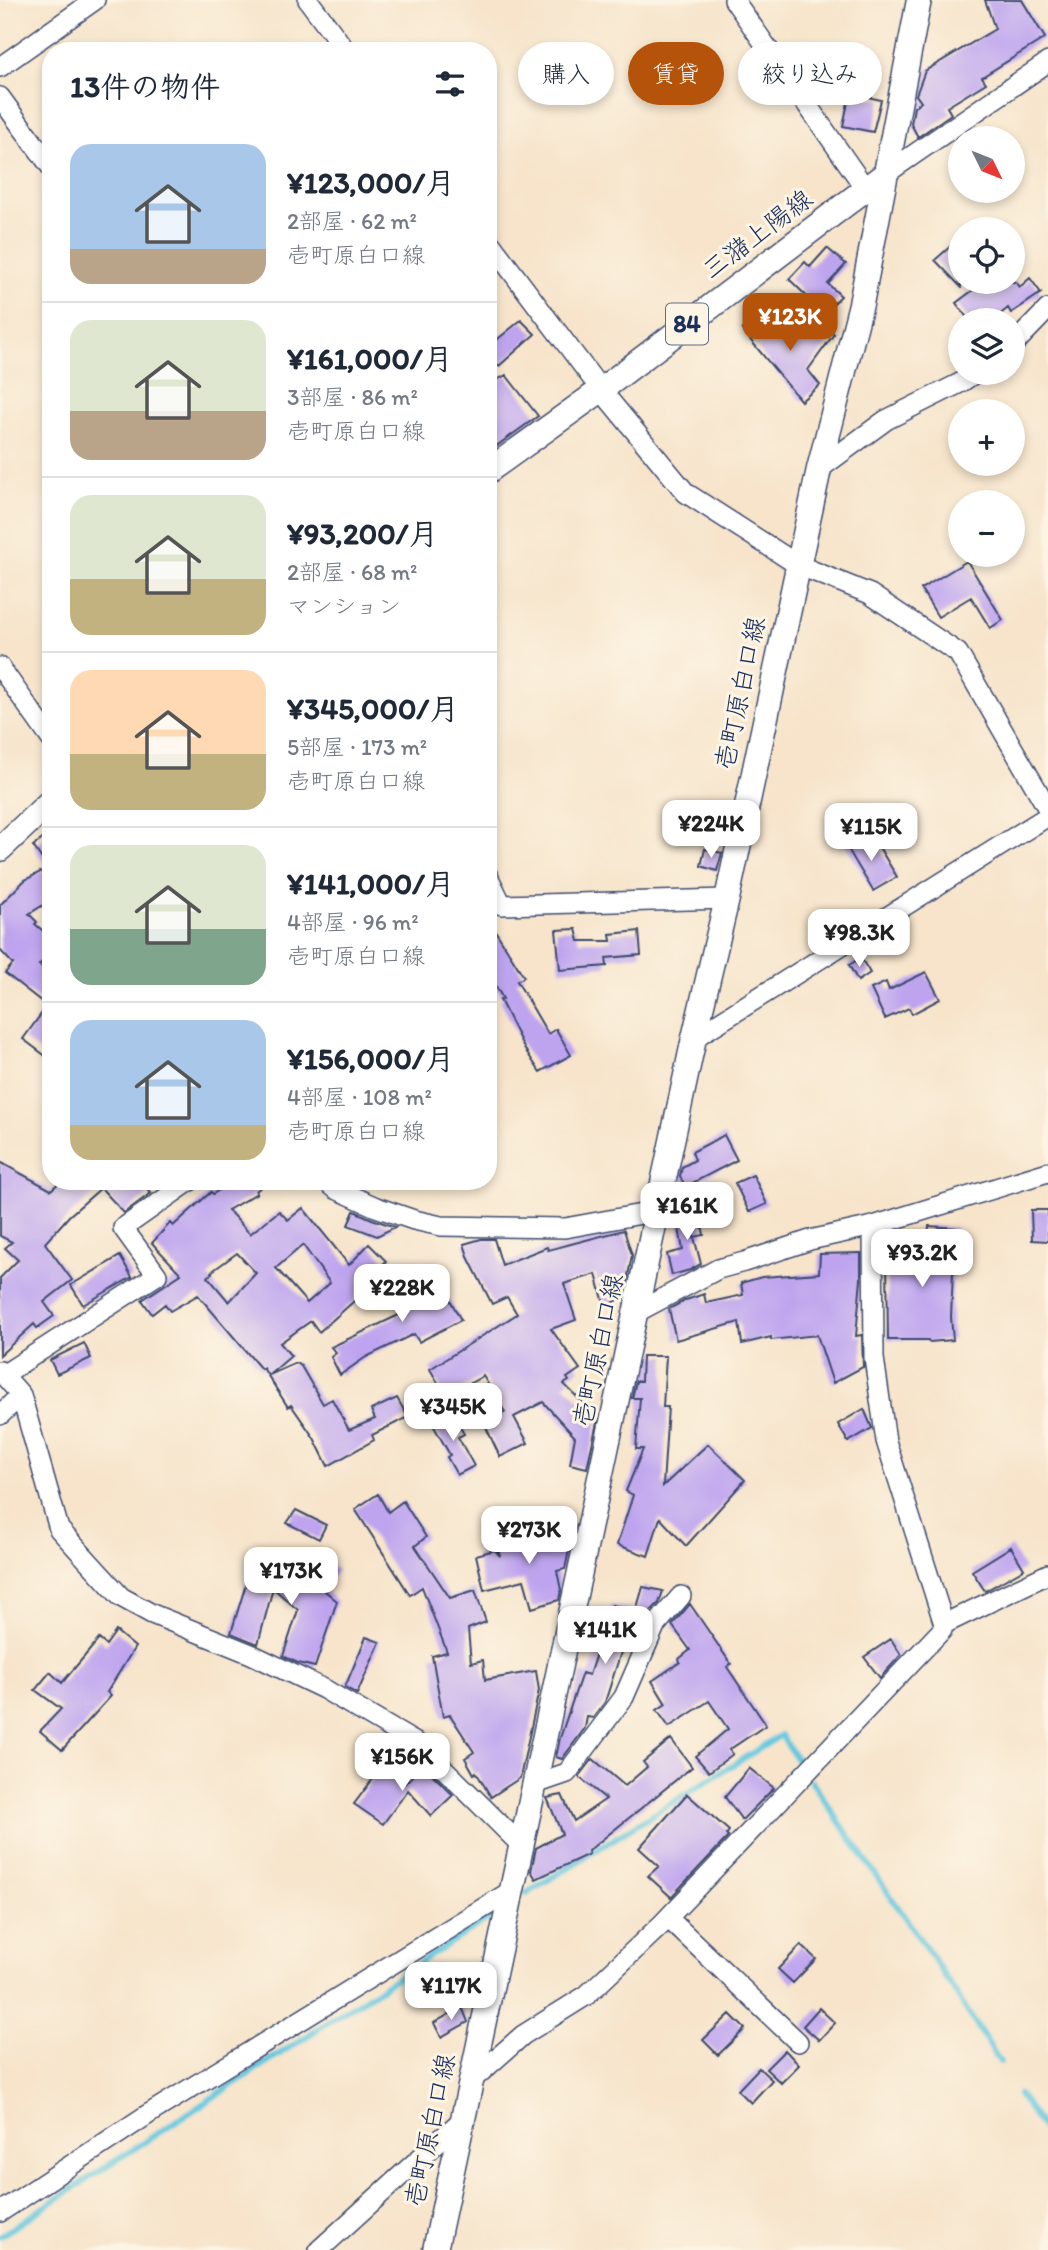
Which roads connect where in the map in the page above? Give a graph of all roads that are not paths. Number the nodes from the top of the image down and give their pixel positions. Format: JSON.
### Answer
{"nodes":[{"id":1,"x":95,"y":0,"type":"edge"},
{"id":2,"x":308,"y":0,"type":"edge"},
{"id":3,"x":734,"y":0,"type":"edge"},
{"id":4,"x":919,"y":0,"type":"edge"},
{"id":5,"x":339,"y":42,"type":"edge"},
{"id":6,"x":1048,"y":62,"type":"edge"},
{"id":7,"x":0,"y":67,"type":"edge"},
{"id":8,"x":0,"y":97,"type":"edge"},
{"id":9,"x":42,"y":155,"type":"edge"},
{"id":10,"x":875,"y":182,"type":"junction"},
{"id":11,"x":497,"y":252,"type":"edge"},
{"id":12,"x":1048,"y":309,"type":"edge"},
{"id":13,"x":1025,"y":333,"type":"edge"},
{"id":14,"x":956,"y":385,"type":"edge"},
{"id":15,"x":601,"y":390,"type":"junction"},
{"id":16,"x":497,"y":465,"type":"edge"},
{"id":17,"x":819,"y":469,"type":"junction"},
{"id":18,"x":798,"y":565,"type":"junction"},
{"id":19,"x":0,"y":667,"type":"edge"},
{"id":20,"x":42,"y":726,"type":"edge"},
{"id":21,"x":42,"y":809,"type":"edge"},
{"id":22,"x":1048,"y":809,"type":"edge"},
{"id":23,"x":1048,"y":816,"type":"edge"},
{"id":24,"x":0,"y":849,"type":"edge"},
{"id":25,"x":497,"y":895,"type":"edge"},
{"id":26,"x":726,"y":899,"type":"junction"},
{"id":27,"x":694,"y":1038,"type":"junction"},
{"id":28,"x":1048,"y":1172,"type":"edge"},
{"id":29,"x":177,"y":1190,"type":"edge"},
{"id":30,"x":338,"y":1190,"type":"edge"},
{"id":31,"x":658,"y":1211,"type":"junction"},
{"id":32,"x":873,"y":1226,"type":"junction"},
{"id":33,"x":635,"y":1313,"type":"junction"},
{"id":34,"x":2,"y":1373,"type":"edge"},
{"id":35,"x":21,"y":1395,"type":"junction"},
{"id":36,"x":0,"y":1415,"type":"edge"},
{"id":37,"x":1048,"y":1574,"type":"edge"},
{"id":38,"x":681,"y":1596,"type":"dead end"},
{"id":39,"x":944,"y":1624,"type":"junction"},
{"id":40,"x":535,"y":1784,"type":"junction"},
{"id":41,"x":522,"y":1846,"type":"junction"},
{"id":42,"x":511,"y":1891,"type":"junction"},
{"id":43,"x":668,"y":1917,"type":"junction"},
{"id":44,"x":798,"y":2042,"type":"dead end"},
{"id":45,"x":472,"y":2080,"type":"junction"},
{"id":46,"x":463,"y":2119,"type":"junction"},
{"id":47,"x":0,"y":2212,"type":"edge"},
{"id":48,"x":319,"y":2250,"type":"edge"},
{"id":49,"x":435,"y":2250,"type":"edge"}],
"edges":[{"from":1,"to":7,"type":"street"},
{"from":2,"to":5,"type":"street"},
{"from":3,"to":10,"type":"street"},
{"from":4,"to":10,"type":"main road"},
{"from":6,"to":10,"type":"street"},
{"from":8,"to":9,"type":"street"},
{"from":10,"to":15,"type":"main road","name":"三潴上陽線","number":"84"},
{"from":10,"to":17,"type":"main road","name":"壱町原白口線"},
{"from":11,"to":15,"type":"street"},
{"from":12,"to":13,"type":"street"},
{"from":14,"to":17,"type":"street"},
{"from":15,"to":16,"type":"main road","name":"三潴上陽線","number":"84"},
{"from":15,"to":18,"type":"street"},
{"from":17,"to":18,"type":"main road","name":"壱町原白口線"},
{"from":18,"to":22,"type":"street"},
{"from":18,"to":26,"type":"main road","name":"壱町原白口線"},
{"from":19,"to":20,"type":"street"},
{"from":21,"to":24,"type":"main road"},
{"from":23,"to":27,"type":"street"},
{"from":25,"to":26,"type":"street"},
{"from":26,"to":27,"type":"main road","name":"壱町原白口線"},
{"from":27,"to":31,"type":"main road","name":"壱町原白口線"},
{"from":28,"to":32,"type":"street"},
{"from":29,"to":34,"type":"street"},
{"from":30,"to":31,"type":"street"},
{"from":31,"to":33,"type":"main road","name":"壱町原白口線"},
{"from":32,"to":33,"type":"street"},
{"from":32,"to":39,"type":"street"},
{"from":33,"to":40,"type":"main road","name":"壱町原白口線"},
{"from":34,"to":35,"type":"street"},
{"from":35,"to":36,"type":"street"},
{"from":35,"to":41,"type":"street"},
{"from":37,"to":39,"type":"street"},
{"from":38,"to":40,"type":"street"},
{"from":39,"to":43,"type":"street"},
{"from":40,"to":41,"type":"main road","name":"壱町原白口線"},
{"from":41,"to":42,"type":"main road","name":"壱町原白口線"},
{"from":42,"to":45,"type":"main road","name":"壱町原白口線"},
{"from":42,"to":47,"type":"street"},
{"from":43,"to":44,"type":"street"},
{"from":43,"to":45,"type":"street"},
{"from":45,"to":46,"type":"main road","name":"壱町原白口線"},
{"from":46,"to":48,"type":"street"},
{"from":46,"to":49,"type":"main road","name":"壱町原白口線"}]}
